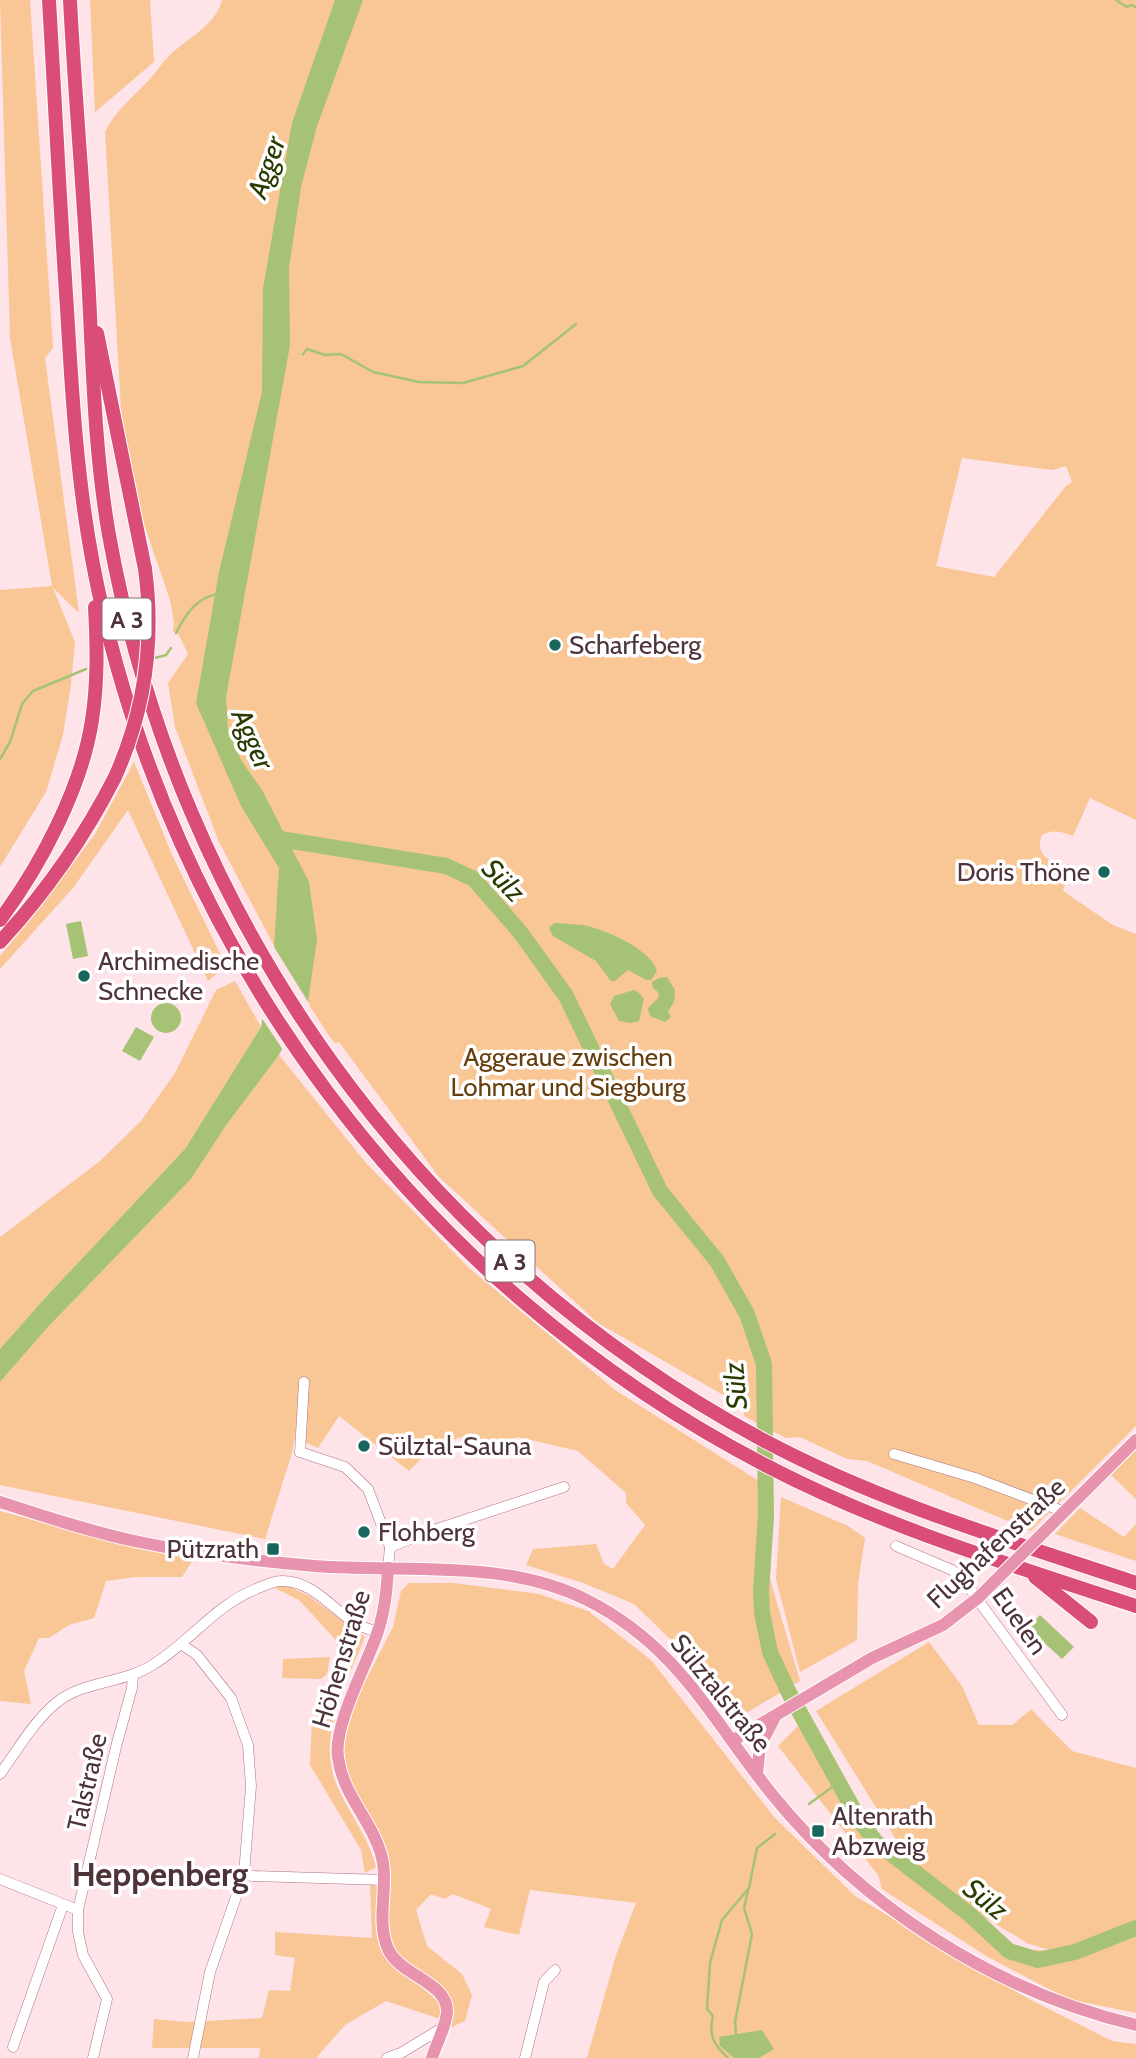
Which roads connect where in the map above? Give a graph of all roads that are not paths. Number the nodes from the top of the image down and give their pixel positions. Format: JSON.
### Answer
{"nodes":[{"id":1,"x":48,"y":0,"type":"edge"},
{"id":2,"x":70,"y":0,"type":"edge"},
{"id":3,"x":89,"y":291,"type":"junction"},
{"id":4,"x":94,"y":570,"type":"junction"},
{"id":5,"x":0,"y":919,"type":"edge"},
{"id":6,"x":0,"y":942,"type":"edge"},
{"id":7,"x":304,"y":1382,"type":"dead end"},
{"id":8,"x":1136,"y":1440,"type":"edge"},
{"id":9,"x":894,"y":1454,"type":"dead end"},
{"id":10,"x":564,"y":1487,"type":"dead end"},
{"id":11,"x":0,"y":1502,"type":"edge"},
{"id":12,"x":1065,"y":1512,"type":"junction"},
{"id":13,"x":896,"y":1546,"type":"dead end"},
{"id":14,"x":390,"y":1547,"type":"junction"},
{"id":15,"x":388,"y":1568,"type":"junction"},
{"id":16,"x":1026,"y":1570,"type":"junction"},
{"id":17,"x":1136,"y":1583,"type":"edge"},
{"id":18,"x":978,"y":1598,"type":"junction"},
{"id":19,"x":1136,"y":1606,"type":"edge"},
{"id":20,"x":1091,"y":1622,"type":"dead end"},
{"id":21,"x":378,"y":1631,"type":"junction"},
{"id":22,"x":181,"y":1644,"type":"junction"},
{"id":23,"x":133,"y":1676,"type":"junction"},
{"id":24,"x":780,"y":1713,"type":"junction"},
{"id":25,"x":1062,"y":1715,"type":"dead end"},
{"id":26,"x":732,"y":1741,"type":"junction"},
{"id":27,"x":0,"y":1774,"type":"edge"},
{"id":28,"x":757,"y":1774,"type":"junction"},
{"id":29,"x":244,"y":1874,"type":"junction"},
{"id":30,"x":0,"y":1879,"type":"edge"},
{"id":31,"x":385,"y":1880,"type":"junction"},
{"id":32,"x":63,"y":1905,"type":"junction"},
{"id":33,"x":78,"y":1910,"type":"junction"},
{"id":34,"x":555,"y":1970,"type":"dead end"},
{"id":35,"x":1136,"y":2025,"type":"edge"},
{"id":36,"x":442,"y":2028,"type":"junction"},
{"id":37,"x":13,"y":2047,"type":"dead end"},
{"id":38,"x":93,"y":2058,"type":"edge"},
{"id":39,"x":193,"y":2058,"type":"edge"},
{"id":40,"x":387,"y":2058,"type":"edge"},
{"id":41,"x":432,"y":2058,"type":"edge"},
{"id":42,"x":525,"y":2058,"type":"edge"}],
"edges":[{"from":1,"to":4,"type":"highway","number":"A 3"},
{"from":2,"to":3,"type":"highway","number":"A 3"},
{"from":3,"to":6,"type":"highway","bridge":true},
{"from":3,"to":17,"type":"highway","number":"A 3"},
{"from":4,"to":5,"type":"highway"},
{"from":4,"to":16,"type":"highway","number":"A 3"},
{"from":7,"to":14,"type":"street"},
{"from":8,"to":12,"type":"main road","name":"Flughafenstraße"},
{"from":9,"to":12,"type":"street"},
{"from":10,"to":14,"type":"street"},
{"from":11,"to":15,"type":"main road","name":"Sülztalstraße"},
{"from":12,"to":18,"type":"main road","name":"Flughafenstraße","bridge":true},
{"from":13,"to":18,"type":"street","name":"Euelen"},
{"from":14,"to":15,"type":"street"},
{"from":15,"to":21,"type":"main road","name":"Höhenstraße"},
{"from":15,"to":26,"type":"main road","name":"Sülztalstraße"},
{"from":16,"to":19,"type":"highway","number":"A 3"},
{"from":16,"to":20,"type":"highway"},
{"from":18,"to":24,"type":"main road","name":"Flughafenstraße"},
{"from":18,"to":25,"type":"street","name":"Euelen"},
{"from":21,"to":22,"type":"street"},
{"from":21,"to":31,"type":"main road","name":"Höhenstraße"},
{"from":22,"to":23,"type":"street"},
{"from":22,"to":29,"type":"street"},
{"from":23,"to":27,"type":"street"},
{"from":23,"to":33,"type":"street","name":"Talstraße"},
{"from":24,"to":26,"type":"main road"},
{"from":24,"to":28,"type":"main road"},
{"from":26,"to":28,"type":"main road","name":"Sülztalstraße"},
{"from":28,"to":35,"type":"main road","name":"Sülztalstraße"},
{"from":29,"to":31,"type":"street"},
{"from":29,"to":39,"type":"street"},
{"from":30,"to":32,"type":"street"},
{"from":31,"to":36,"type":"main road","name":"Höhenstraße"},
{"from":32,"to":33,"type":"street"},
{"from":32,"to":37,"type":"street"},
{"from":33,"to":38,"type":"street","name":"Talstraße"},
{"from":34,"to":42,"type":"street"},
{"from":36,"to":40,"type":"street"},
{"from":36,"to":41,"type":"main road","name":"Höhenstraße"}]}
